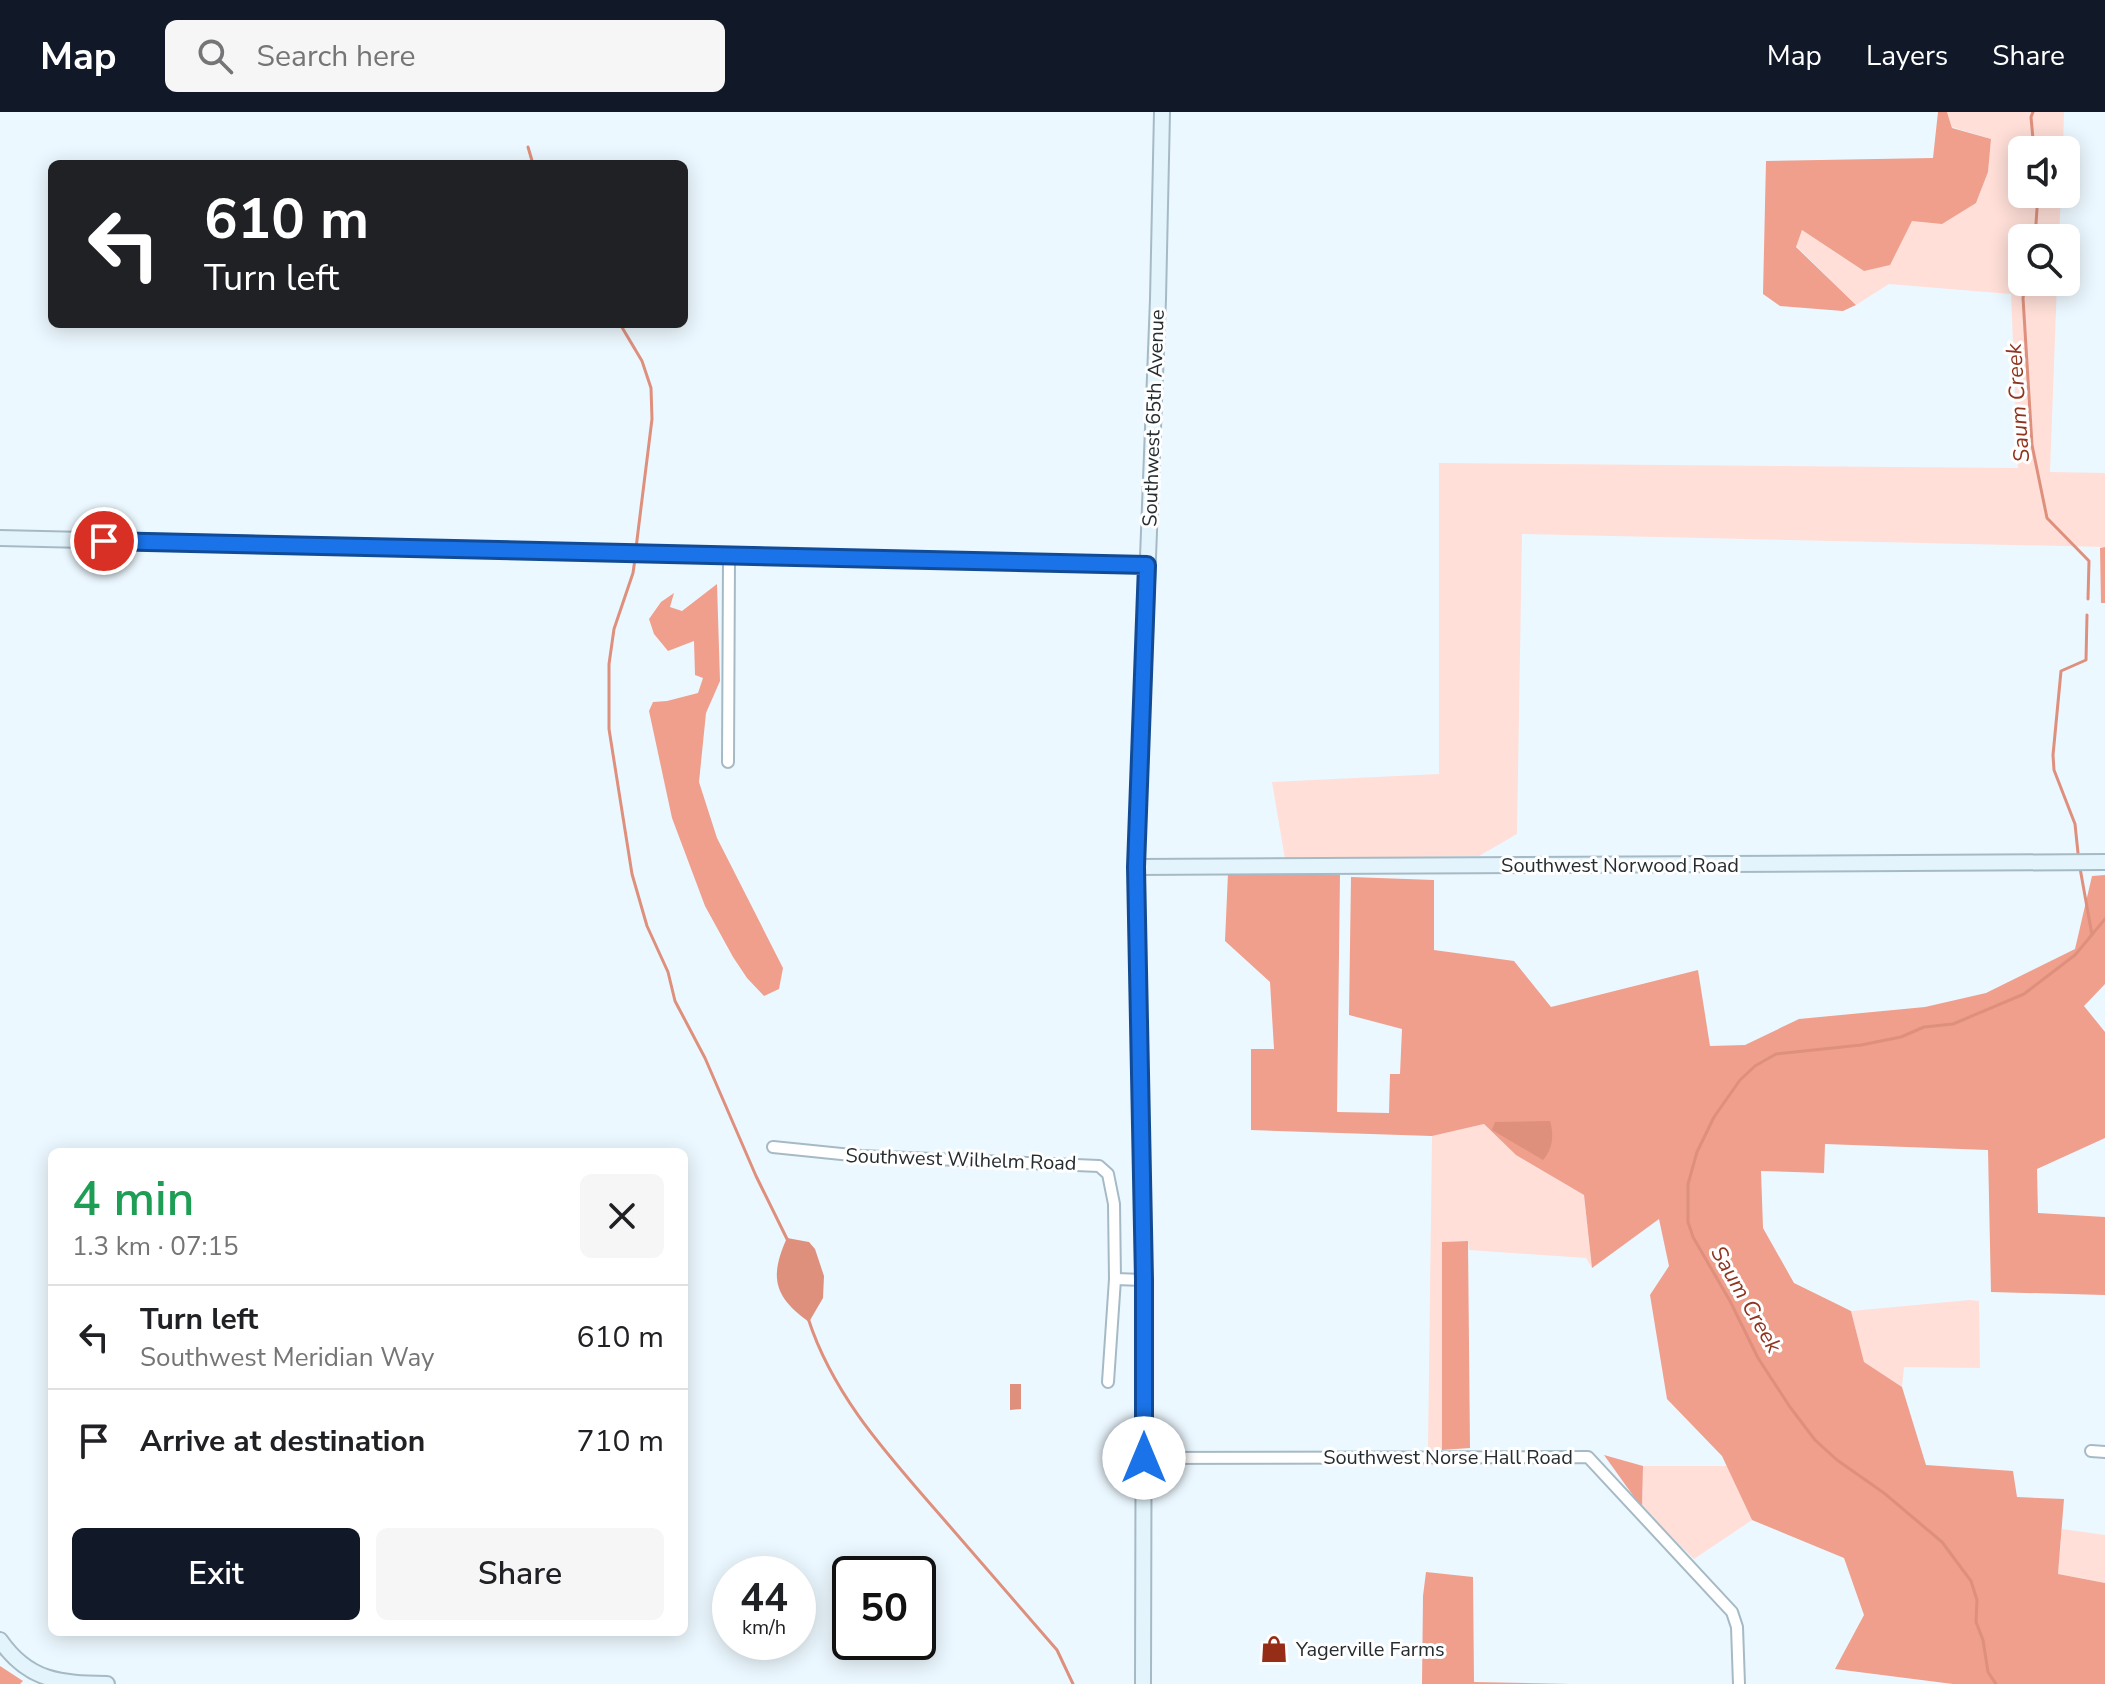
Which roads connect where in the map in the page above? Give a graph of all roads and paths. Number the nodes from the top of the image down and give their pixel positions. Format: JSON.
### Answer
{"nodes":[{"id":1,"x":1162,"y":112,"type":"edge"},
{"id":2,"x":0,"y":538,"type":"edge"},
{"id":3,"x":729,"y":557,"type":"junction"},
{"id":4,"x":1147,"y":565,"type":"junction"},
{"id":5,"x":728,"y":762,"type":"dead end"},
{"id":6,"x":2105,"y":862,"type":"edge"},
{"id":7,"x":1136,"y":867,"type":"junction"},
{"id":8,"x":773,"y":1147,"type":"dead end"},
{"id":9,"x":1115,"y":1279,"type":"junction"},
{"id":10,"x":1144,"y":1280,"type":"junction"},
{"id":11,"x":1108,"y":1382,"type":"dead end"},
{"id":12,"x":2091,"y":1451,"type":"dead end"},
{"id":13,"x":2105,"y":1452,"type":"edge"},
{"id":14,"x":1144,"y":1458,"type":"junction"},
{"id":15,"x":0,"y":1640,"type":"edge"},
{"id":16,"x":107,"y":1684,"type":"edge"},
{"id":17,"x":1143,"y":1684,"type":"edge"},
{"id":18,"x":1739,"y":1684,"type":"edge"}],
"edges":[{"from":1,"to":4,"type":"street","name":"Southwest 65th Avenue"},
{"from":2,"to":3,"type":"street"},
{"from":3,"to":4,"type":"street"},
{"from":3,"to":5,"type":"street"},
{"from":4,"to":7,"type":"street","name":"Southwest 65th Avenue"},
{"from":6,"to":7,"type":"street","name":"Southwest Norwood Road"},
{"from":7,"to":10,"type":"street","name":"Southwest 65th Avenue"},
{"from":8,"to":9,"type":"street","name":"Southwest Wilhelm Road"},
{"from":9,"to":10,"type":"street"},
{"from":9,"to":11,"type":"street"},
{"from":10,"to":14,"type":"street","name":"Southwest 65th Avenue"},
{"from":12,"to":13,"type":"street"},
{"from":14,"to":17,"type":"street","name":"Southwest 65th Avenue"},
{"from":14,"to":18,"type":"street","name":"Southwest Norse Hall Road"},
{"from":15,"to":16,"type":"street"}]}
